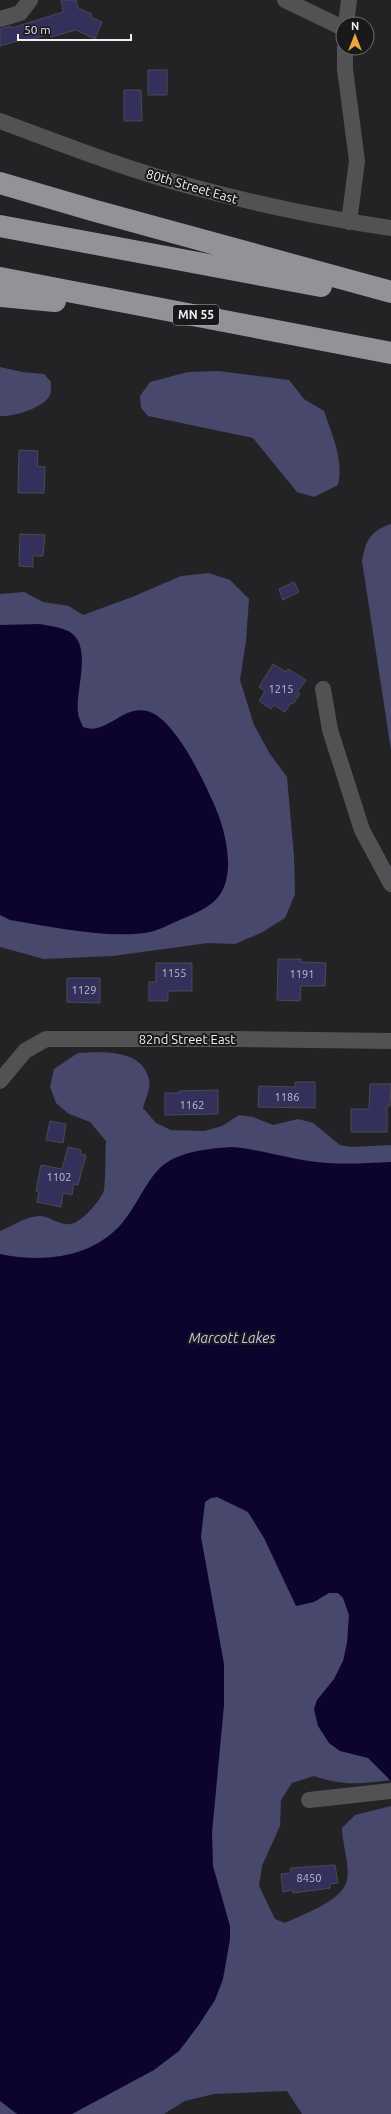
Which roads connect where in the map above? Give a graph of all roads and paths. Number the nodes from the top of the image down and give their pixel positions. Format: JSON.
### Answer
{"nodes":[{"id":1,"x":30,"y":0,"type":"edge"},
{"id":2,"x":284,"y":0,"type":"edge"},
{"id":3,"x":349,"y":0,"type":"edge"},
{"id":4,"x":347,"y":16,"type":"edge"},
{"id":5,"x":0,"y":19,"type":"edge"},
{"id":6,"x":335,"y":24,"type":"edge"},
{"id":7,"x":345,"y":56,"type":"edge"},
{"id":8,"x":0,"y":121,"type":"edge"},
{"id":9,"x":0,"y":183,"type":"edge"},
{"id":10,"x":349,"y":222,"type":"junction"},
{"id":11,"x":0,"y":226,"type":"edge"},
{"id":12,"x":391,"y":228,"type":"edge"},
{"id":13,"x":0,"y":278,"type":"edge"},
{"id":14,"x":391,"y":292,"type":"edge"},
{"id":15,"x":0,"y":296,"type":"edge"},
{"id":16,"x":391,"y":300,"type":"edge"},
{"id":17,"x":391,"y":354,"type":"edge"},
{"id":18,"x":323,"y":689,"type":"dead end"},
{"id":19,"x":391,"y":884,"type":"edge"},
{"id":20,"x":391,"y":1041,"type":"edge"},
{"id":21,"x":0,"y":1081,"type":"edge"},
{"id":22,"x":391,"y":1791,"type":"edge"},
{"id":23,"x":309,"y":1800,"type":"dead end"}],
"edges":[{"from":1,"to":5,"type":"street"},
{"from":2,"to":6,"type":"street"},
{"from":3,"to":4,"type":"street"},
{"from":7,"to":10,"type":"street"},
{"from":8,"to":10,"type":"street","name":"80th Street East"},
{"from":9,"to":14,"type":"highway"},
{"from":10,"to":12,"type":"street","name":"80th Street East"},
{"from":11,"to":16,"type":"highway"},
{"from":13,"to":17,"type":"highway","number":"MN 55"},
{"from":15,"to":17,"type":"highway"},
{"from":18,"to":19,"type":"street"},
{"from":20,"to":21,"type":"street","name":"82nd Street East"},
{"from":22,"to":23,"type":"street"}]}
